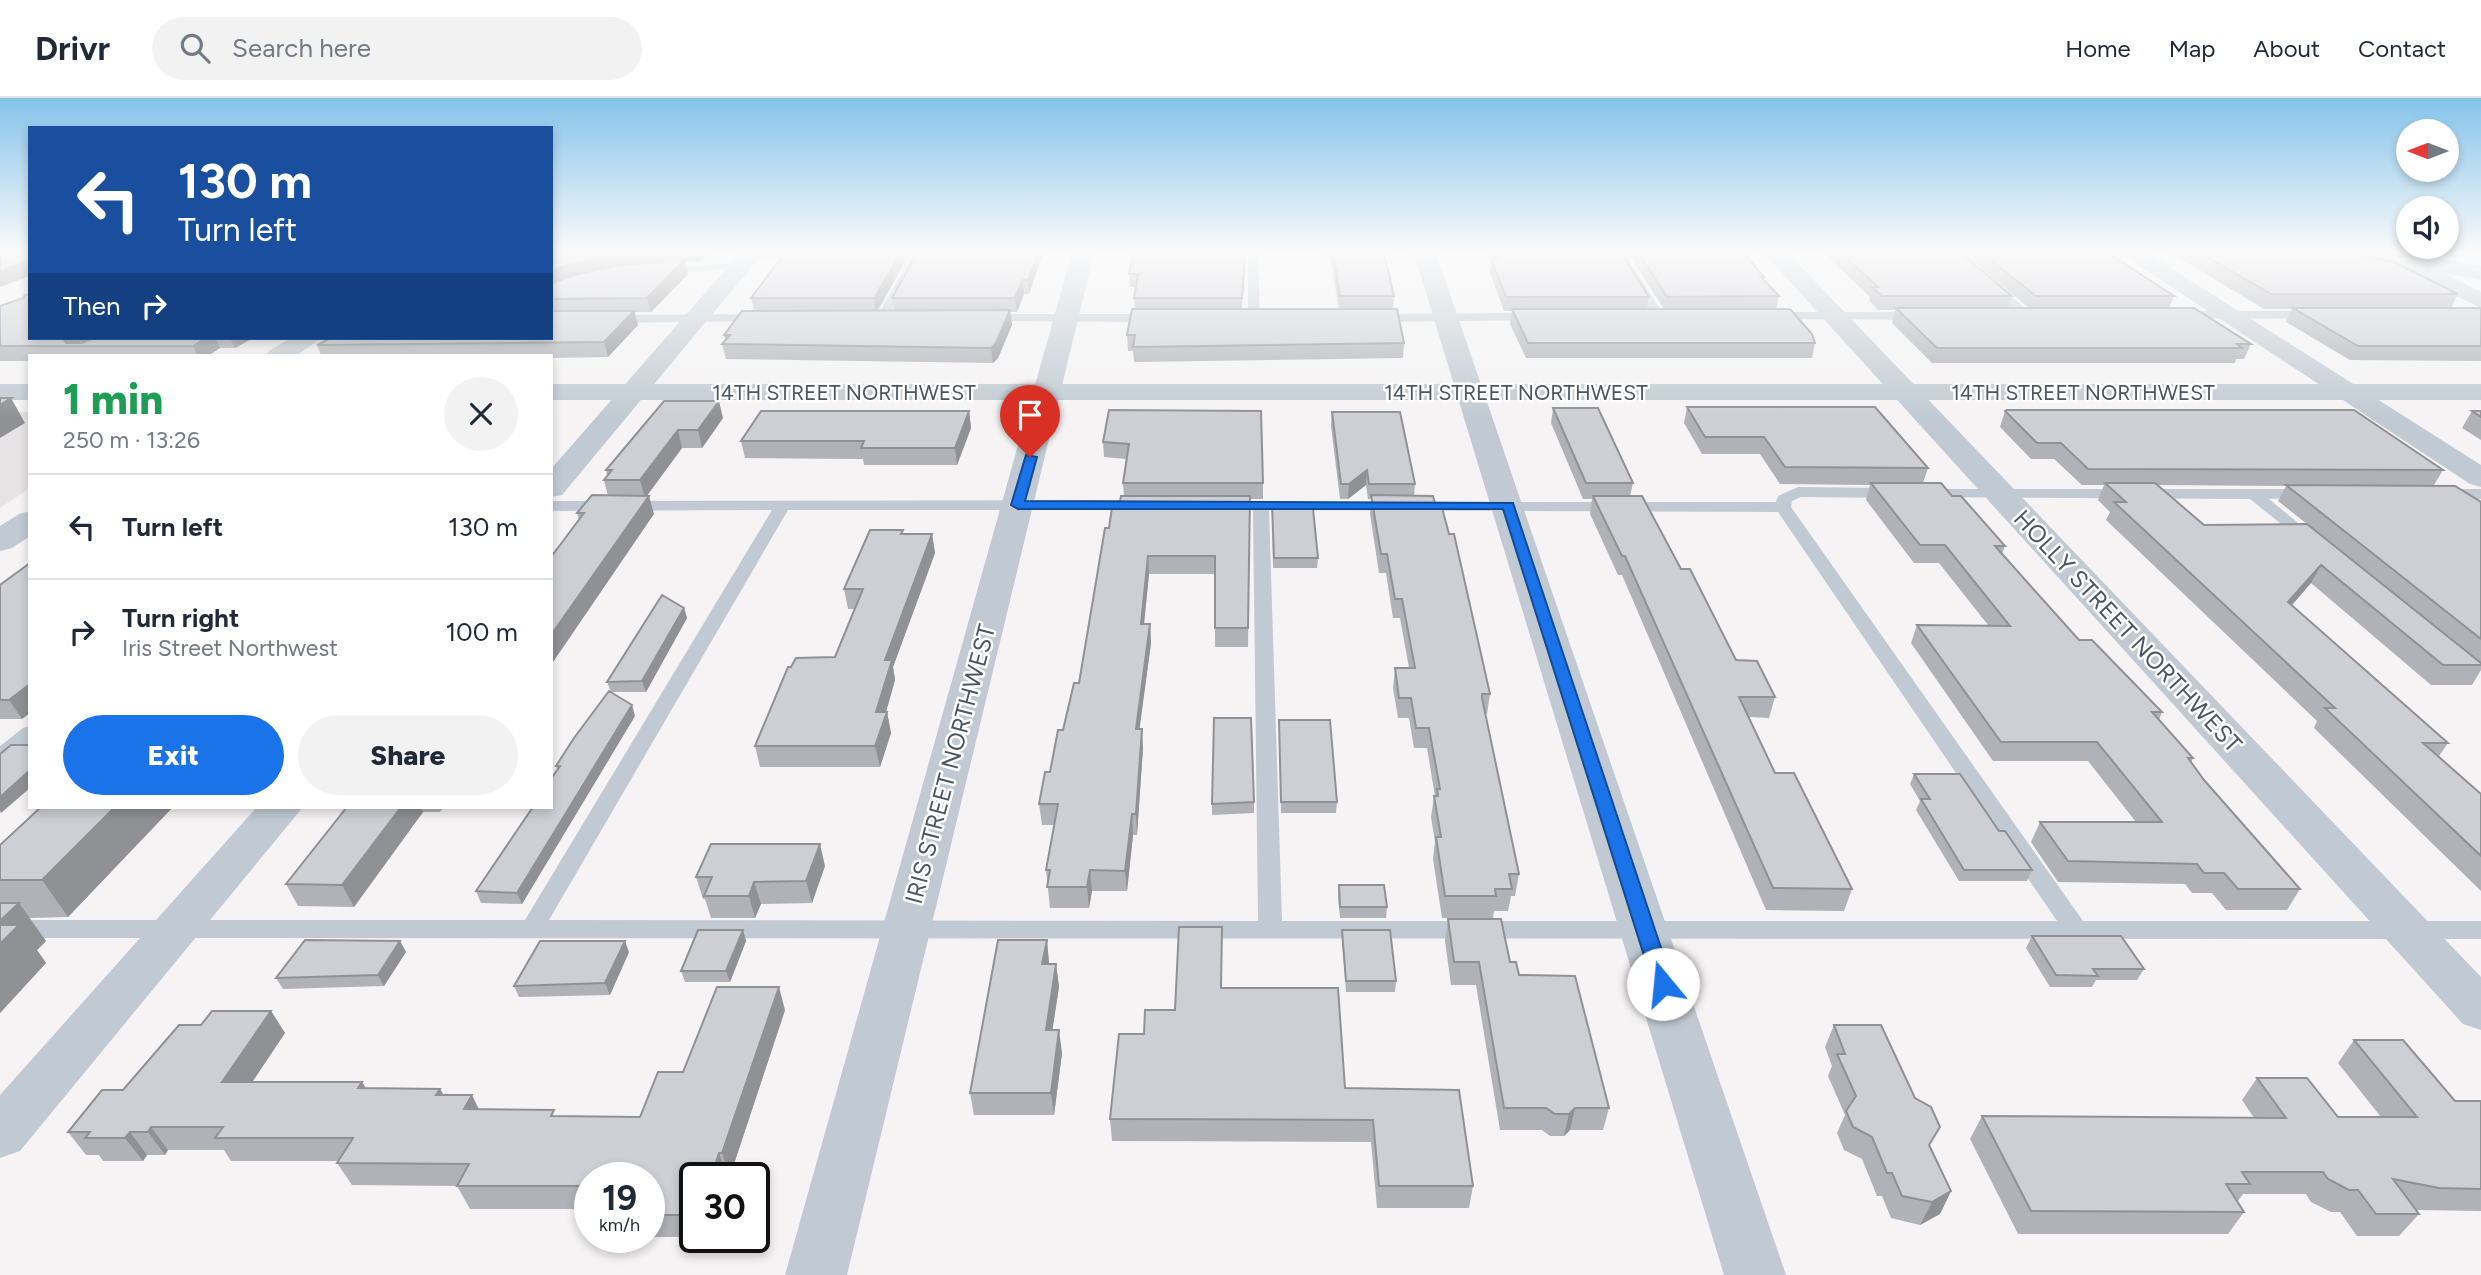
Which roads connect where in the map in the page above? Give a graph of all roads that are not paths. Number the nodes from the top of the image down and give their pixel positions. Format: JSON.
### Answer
{"nodes":[{"id":1,"x":705,"y":308,"type":"edge"},
{"id":2,"x":894,"y":308,"type":"edge"},
{"id":3,"x":1069,"y":308,"type":"edge"},
{"id":4,"x":1248,"y":308,"type":"edge"},
{"id":5,"x":1443,"y":308,"type":"edge"},
{"id":6,"x":1647,"y":308,"type":"edge"},
{"id":7,"x":1826,"y":308,"type":"edge"},
{"id":8,"x":2024,"y":308,"type":"edge"},
{"id":9,"x":2215,"y":308,"type":"edge"},
{"id":10,"x":2174,"y":315,"type":"edge"},
{"id":11,"x":2226,"y":315,"type":"junction"},
{"id":12,"x":2329,"y":315,"type":"edge"},
{"id":13,"x":1833,"y":316,"type":"junction"},
{"id":14,"x":1936,"y":316,"type":"edge"},
{"id":15,"x":2000,"y":316,"type":"edge"},
{"id":16,"x":1550,"y":317,"type":"edge"},
{"id":17,"x":1672,"y":317,"type":"edge"},
{"id":18,"x":1754,"y":317,"type":"edge"},
{"id":19,"x":696,"y":318,"type":"junction"},
{"id":20,"x":773,"y":318,"type":"edge"},
{"id":21,"x":869,"y":318,"type":"edge"},
{"id":22,"x":976,"y":318,"type":"edge"},
{"id":23,"x":1066,"y":318,"type":"junction"},
{"id":24,"x":1174,"y":318,"type":"edge"},
{"id":25,"x":1268,"y":318,"type":"edge"},
{"id":26,"x":1363,"y":318,"type":"edge"},
{"id":27,"x":1446,"y":318,"type":"junction"},
{"id":28,"x":604,"y":319,"type":"edge"},
{"id":29,"x":305,"y":340,"type":"edge"},
{"id":30,"x":281,"y":354,"type":"edge"},
{"id":31,"x":553,"y":392,"type":"edge"},
{"id":32,"x":633,"y":392,"type":"junction"},
{"id":33,"x":1048,"y":392,"type":"junction"},
{"id":34,"x":1470,"y":392,"type":"junction"},
{"id":35,"x":1905,"y":392,"type":"junction"},
{"id":36,"x":2347,"y":392,"type":"junction"},
{"id":37,"x":2481,"y":392,"type":"edge"},
{"id":38,"x":2481,"y":478,"type":"edge"},
{"id":39,"x":553,"y":486,"type":"edge"},
{"id":40,"x":2255,"y":494,"type":"junction"},
{"id":41,"x":2324,"y":494,"type":"edge"},
{"id":42,"x":2421,"y":494,"type":"edge"},
{"id":43,"x":2481,"y":494,"type":"edge"},
{"id":44,"x":2001,"y":495,"type":"junction"},
{"id":45,"x":783,"y":505,"type":"junction"},
{"id":46,"x":1018,"y":505,"type":"junction"},
{"id":47,"x":1164,"y":505,"type":"edge"},
{"id":48,"x":1206,"y":505,"type":"edge"},
{"id":49,"x":1261,"y":505,"type":"junction"},
{"id":50,"x":553,"y":506,"type":"edge"},
{"id":51,"x":1508,"y":506,"type":"junction"},
{"id":52,"x":1783,"y":507,"type":"junction"},
{"id":53,"x":28,"y":522,"type":"edge"},
{"id":54,"x":0,"y":541,"type":"edge"},
{"id":55,"x":2330,"y":556,"type":"edge"},
{"id":56,"x":28,"y":734,"type":"edge"},
{"id":57,"x":0,"y":757,"type":"edge"},
{"id":58,"x":279,"y":809,"type":"edge"},
{"id":59,"x":906,"y":928,"type":"junction"},
{"id":60,"x":0,"y":929,"type":"edge"},
{"id":61,"x":533,"y":929,"type":"junction"},
{"id":62,"x":1270,"y":929,"type":"junction"},
{"id":63,"x":175,"y":930,"type":"junction"},
{"id":64,"x":2076,"y":930,"type":"junction"},
{"id":65,"x":2407,"y":930,"type":"junction"},
{"id":66,"x":2481,"y":930,"type":"edge"},
{"id":67,"x":1646,"y":931,"type":"junction"},
{"id":68,"x":2481,"y":1010,"type":"edge"},
{"id":69,"x":0,"y":1134,"type":"edge"},
{"id":70,"x":816,"y":1275,"type":"edge"},
{"id":71,"x":1755,"y":1275,"type":"edge"}],
"edges":[{"from":1,"to":19,"type":"street"},
{"from":2,"to":21,"type":"lane"},
{"from":3,"to":23,"type":"street","name":"IRIS STREET NORTHWEST"},
{"from":4,"to":25,"type":"lane"},
{"from":5,"to":27,"type":"street"},
{"from":6,"to":17,"type":"lane"},
{"from":7,"to":13,"type":"street","name":"HOLLY STREET NORTHWEST"},
{"from":8,"to":15,"type":"lane"},
{"from":9,"to":11,"type":"street"},
{"from":10,"to":11,"type":"lane"},
{"from":11,"to":12,"type":"lane"},
{"from":11,"to":36,"type":"street"},
{"from":13,"to":14,"type":"lane"},
{"from":13,"to":18,"type":"lane"},
{"from":13,"to":35,"type":"street","name":"HOLLY STREET NORTHWEST"},
{"from":16,"to":27,"type":"lane"},
{"from":19,"to":20,"type":"lane"},
{"from":19,"to":28,"type":"lane"},
{"from":19,"to":32,"type":"street"},
{"from":22,"to":23,"type":"lane"},
{"from":23,"to":24,"type":"lane"},
{"from":23,"to":33,"type":"street","name":"IRIS STREET NORTHWEST"},
{"from":26,"to":27,"type":"lane"},
{"from":27,"to":34,"type":"street"},
{"from":29,"to":30,"type":"street"},
{"from":31,"to":32,"type":"street","name":"14TH STREET NORTHWEST"},
{"from":32,"to":33,"type":"street","name":"14TH STREET NORTHWEST"},
{"from":32,"to":39,"type":"street"},
{"from":33,"to":34,"type":"street","name":"14TH STREET NORTHWEST"},
{"from":33,"to":46,"type":"street","name":"IRIS STREET NORTHWEST"},
{"from":34,"to":35,"type":"street","name":"14TH STREET NORTHWEST"},
{"from":34,"to":51,"type":"street"},
{"from":35,"to":36,"type":"street","name":"14TH STREET NORTHWEST"},
{"from":35,"to":44,"type":"street","name":"HOLLY STREET NORTHWEST"},
{"from":36,"to":37,"type":"street","name":"14TH STREET NORTHWEST"},
{"from":36,"to":38,"type":"street"},
{"from":40,"to":41,"type":"lane"},
{"from":40,"to":44,"type":"lane"},
{"from":40,"to":55,"type":"lane"},
{"from":42,"to":43,"type":"lane"},
{"from":44,"to":52,"type":"lane"},
{"from":44,"to":65,"type":"street","name":"HOLLY STREET NORTHWEST"},
{"from":45,"to":46,"type":"lane"},
{"from":45,"to":50,"type":"lane"},
{"from":45,"to":61,"type":"lane"},
{"from":46,"to":47,"type":"lane"},
{"from":46,"to":59,"type":"street","name":"IRIS STREET NORTHWEST"},
{"from":48,"to":49,"type":"lane"},
{"from":49,"to":51,"type":"lane"},
{"from":49,"to":62,"type":"lane"},
{"from":51,"to":52,"type":"lane"},
{"from":51,"to":67,"type":"street"},
{"from":52,"to":64,"type":"lane"},
{"from":53,"to":54,"type":"street"},
{"from":56,"to":57,"type":"lane"},
{"from":58,"to":63,"type":"street"},
{"from":59,"to":61,"type":"lane"},
{"from":59,"to":62,"type":"lane"},
{"from":59,"to":70,"type":"street","name":"IRIS STREET NORTHWEST"},
{"from":60,"to":63,"type":"lane"},
{"from":61,"to":63,"type":"lane"},
{"from":62,"to":67,"type":"lane"},
{"from":63,"to":69,"type":"street"},
{"from":64,"to":65,"type":"lane"},
{"from":64,"to":67,"type":"lane"},
{"from":65,"to":66,"type":"lane"},
{"from":65,"to":68,"type":"street","name":"HOLLY STREET NORTHWEST"},
{"from":67,"to":71,"type":"street"}]}
